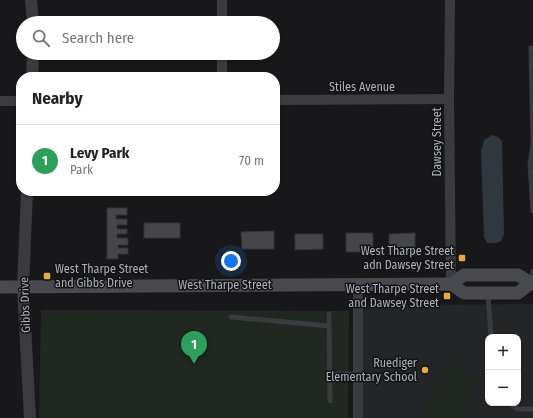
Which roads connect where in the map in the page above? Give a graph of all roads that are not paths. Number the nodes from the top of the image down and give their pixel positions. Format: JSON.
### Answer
{"nodes":[{"id":1,"x":31,"y":0,"type":"edge"},
{"id":2,"x":222,"y":0,"type":"edge"},
{"id":3,"x":450,"y":0,"type":"edge"},
{"id":4,"x":32,"y":16,"type":"edge"},
{"id":5,"x":222,"y":16,"type":"edge"},
{"id":6,"x":533,"y":48,"type":"edge"},
{"id":7,"x":33,"y":60,"type":"edge"},
{"id":8,"x":222,"y":60,"type":"edge"},
{"id":9,"x":32,"y":72,"type":"edge"},
{"id":10,"x":222,"y":72,"type":"edge"},
{"id":11,"x":280,"y":100,"type":"edge"},
{"id":12,"x":449,"y":100,"type":"junction"},
{"id":13,"x":0,"y":101,"type":"edge"},
{"id":14,"x":16,"y":101,"type":"edge"},
{"id":15,"x":533,"y":144,"type":"edge"},
{"id":16,"x":27,"y":196,"type":"edge"},
{"id":17,"x":533,"y":210,"type":"edge"},
{"id":18,"x":532,"y":280,"type":"edge"},
{"id":19,"x":358,"y":284,"type":"junction"},
{"id":20,"x":450,"y":284,"type":"junction"},
{"id":21,"x":0,"y":287,"type":"edge"},
{"id":22,"x":23,"y":287,"type":"junction"},
{"id":23,"x":488,"y":293,"type":"junction"},
{"id":24,"x":329,"y":314,"type":"dead end"},
{"id":25,"x":231,"y":317,"type":"dead end"},
{"id":26,"x":329,"y":326,"type":"junction"},
{"id":27,"x":491,"y":334,"type":"edge"},
{"id":28,"x":330,"y":374,"type":"junction"},
{"id":29,"x":358,"y":374,"type":"junction"},
{"id":30,"x":330,"y":400,"type":"dead end"},
{"id":31,"x":512,"y":406,"type":"edge"},
{"id":32,"x":533,"y":409,"type":"edge"},
{"id":33,"x":30,"y":418,"type":"edge"},
{"id":34,"x":358,"y":418,"type":"edge"}],
"edges":[{"from":1,"to":4,"type":"street"},
{"from":2,"to":5,"type":"street"},
{"from":3,"to":12,"type":"street","name":"Dawsey Street"},
{"from":6,"to":15,"type":"lane"},
{"from":7,"to":9,"type":"street"},
{"from":8,"to":10,"type":"street"},
{"from":11,"to":12,"type":"street","name":"Stiles Avenue"},
{"from":12,"to":20,"type":"street","name":"Dawsey Street"},
{"from":13,"to":14,"type":"street"},
{"from":15,"to":17,"type":"lane"},
{"from":16,"to":22,"type":"street","name":"Gibbs Drive"},
{"from":18,"to":20,"type":"main road","name":"West Tharpe Street"},
{"from":18,"to":23,"type":"main road","name":"West Tharpe Street"},
{"from":19,"to":20,"type":"main road","name":"West Tharpe Street"},
{"from":19,"to":22,"type":"main road","name":"West Tharpe Street"},
{"from":19,"to":29,"type":"street"},
{"from":20,"to":23,"type":"main road","name":"West Tharpe Street"},
{"from":21,"to":22,"type":"main road","name":"West Tharpe Street"},
{"from":22,"to":33,"type":"street","name":"Gibbs Drive"},
{"from":23,"to":27,"type":"lane"},
{"from":24,"to":26,"type":"lane"},
{"from":25,"to":26,"type":"lane"},
{"from":26,"to":28,"type":"lane"},
{"from":28,"to":29,"type":"lane"},
{"from":28,"to":30,"type":"lane"},
{"from":29,"to":34,"type":"street"},
{"from":31,"to":32,"type":"lane"}]}
